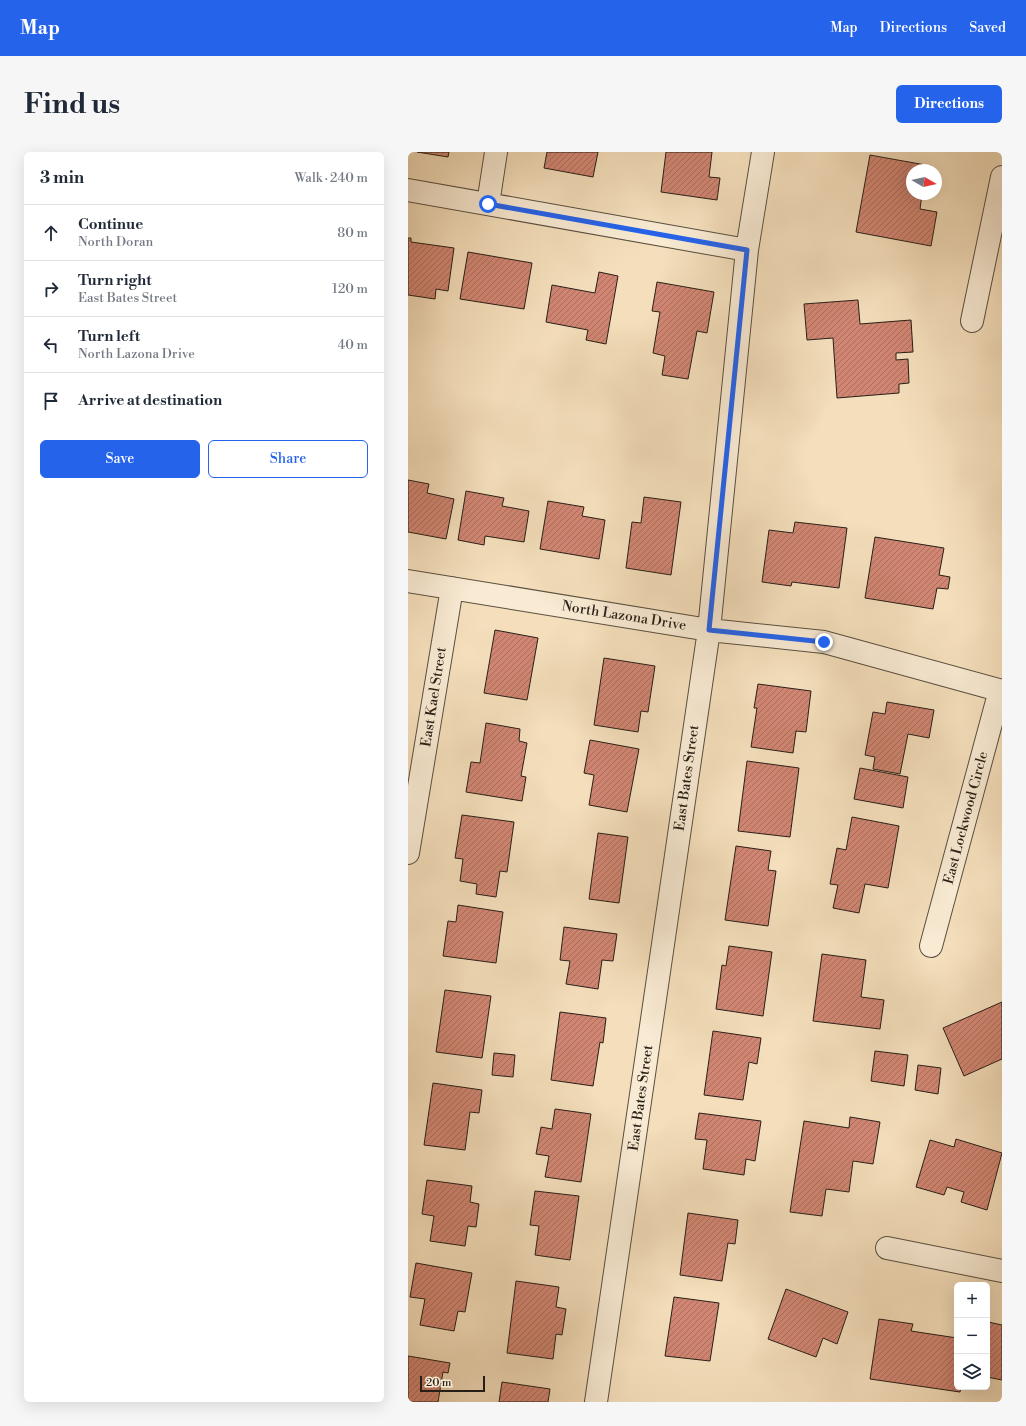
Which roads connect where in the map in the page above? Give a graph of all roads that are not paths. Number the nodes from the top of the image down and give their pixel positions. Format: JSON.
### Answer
{"nodes":[{"id":1,"x":496,"y":152,"type":"edge"},
{"id":2,"x":764,"y":152,"type":"edge"},
{"id":3,"x":1002,"y":177,"type":"edge"},
{"id":4,"x":408,"y":190,"type":"edge"},
{"id":5,"x":488,"y":204,"type":"junction"},
{"id":6,"x":747,"y":250,"type":"junction"},
{"id":7,"x":972,"y":321,"type":"dead end"},
{"id":8,"x":408,"y":580,"type":"edge"},
{"id":9,"x":452,"y":588,"type":"junction"},
{"id":10,"x":709,"y":630,"type":"junction"},
{"id":11,"x":1001,"y":690,"type":"edge"},
{"id":12,"x":408,"y":853,"type":"edge"},
{"id":13,"x":931,"y":946,"type":"dead end"},
{"id":14,"x":887,"y":1248,"type":"dead end"},
{"id":15,"x":1002,"y":1271,"type":"edge"},
{"id":16,"x":596,"y":1402,"type":"edge"}],
"edges":[{"from":1,"to":5,"type":"street"},
{"from":2,"to":6,"type":"street","name":"East Bates Street"},
{"from":3,"to":7,"type":"street"},
{"from":4,"to":5,"type":"street"},
{"from":5,"to":6,"type":"street"},
{"from":6,"to":10,"type":"street","name":"East Bates Street"},
{"from":8,"to":9,"type":"street","name":"North Lazona Drive"},
{"from":9,"to":10,"type":"street","name":"North Lazona Drive"},
{"from":9,"to":12,"type":"street","name":"East Kael Street"},
{"from":10,"to":11,"type":"street","name":"North Lazona Drive"},
{"from":10,"to":16,"type":"street","name":"East Bates Street"},
{"from":11,"to":13,"type":"street","name":"East Lockwood Circle"},
{"from":14,"to":15,"type":"street"}]}
